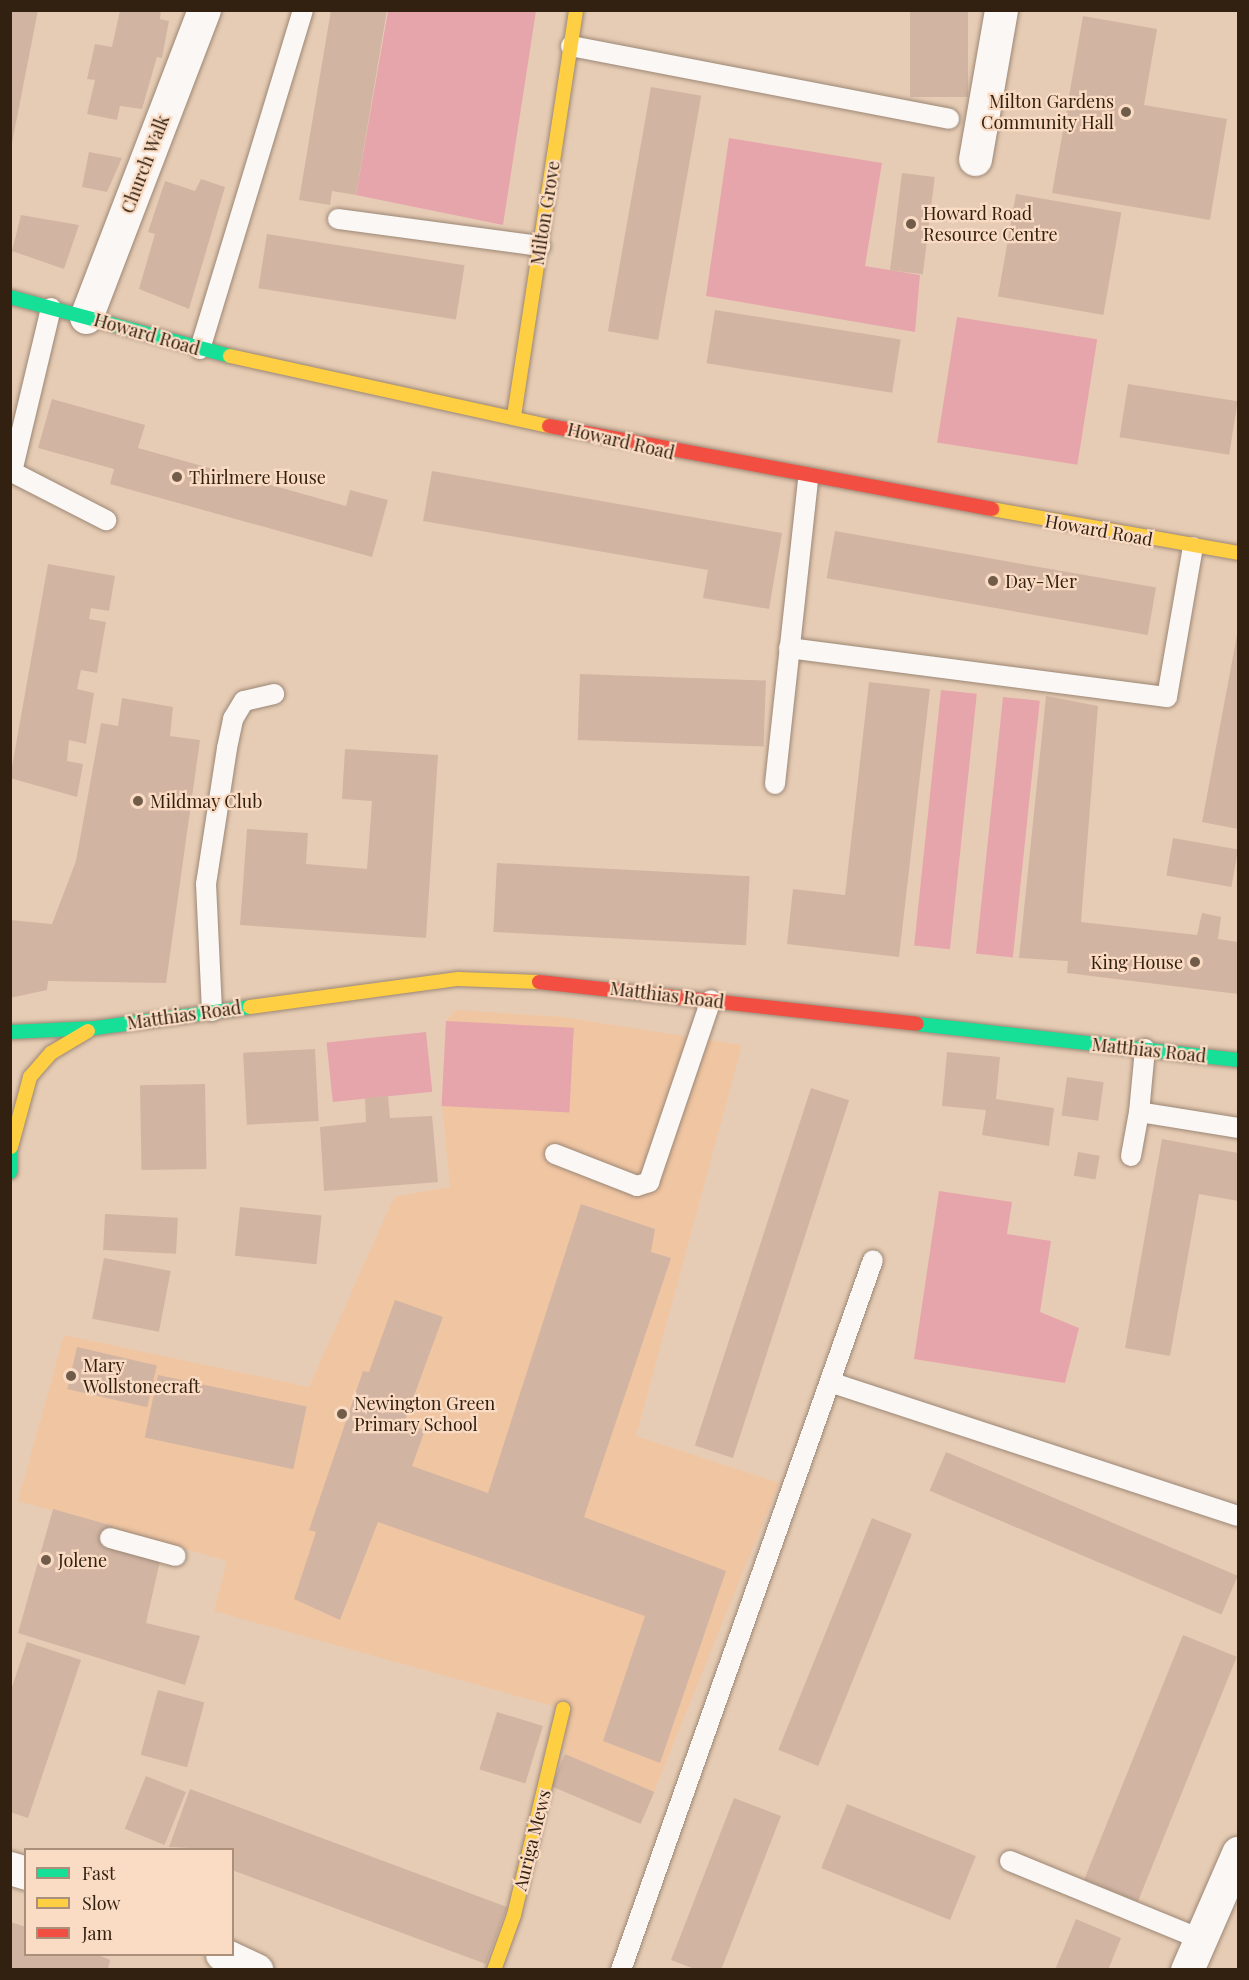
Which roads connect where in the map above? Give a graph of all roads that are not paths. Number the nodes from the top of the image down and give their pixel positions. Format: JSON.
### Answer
{"nodes":[{"id":1,"x":204,"y":10,"type":"edge"},
{"id":2,"x":303,"y":10,"type":"edge"},
{"id":3,"x":576,"y":10,"type":"edge"},
{"id":4,"x":1001,"y":10,"type":"edge"},
{"id":5,"x":571,"y":46,"type":"junction"},
{"id":6,"x":949,"y":119,"type":"dead end"},
{"id":7,"x":975,"y":159,"type":"dead end"},
{"id":8,"x":338,"y":219,"type":"dead end"},
{"id":9,"x":540,"y":246,"type":"junction"},
{"id":10,"x":10,"y":297,"type":"edge"},
{"id":11,"x":51,"y":308,"type":"junction"},
{"id":12,"x":86,"y":317,"type":"junction"},
{"id":13,"x":200,"y":349,"type":"junction"},
{"id":14,"x":514,"y":416,"type":"junction"},
{"id":15,"x":808,"y":479,"type":"junction"},
{"id":16,"x":106,"y":520,"type":"dead end"},
{"id":17,"x":1193,"y":547,"type":"junction"},
{"id":18,"x":1239,"y":553,"type":"edge"},
{"id":19,"x":789,"y":648,"type":"junction"},
{"id":20,"x":274,"y":694,"type":"dead end"},
{"id":21,"x":775,"y":784,"type":"dead end"},
{"id":22,"x":711,"y":1000,"type":"junction"},
{"id":23,"x":212,"y":1011,"type":"junction"},
{"id":24,"x":95,"y":1028,"type":"junction"},
{"id":25,"x":10,"y":1032,"type":"edge"},
{"id":26,"x":1145,"y":1049,"type":"junction"},
{"id":27,"x":1239,"y":1060,"type":"edge"},
{"id":28,"x":1139,"y":1112,"type":"junction"},
{"id":29,"x":1239,"y":1128,"type":"edge"},
{"id":30,"x":11,"y":1147,"type":"edge"},
{"id":31,"x":555,"y":1154,"type":"dead end"},
{"id":32,"x":1131,"y":1156,"type":"dead end"},
{"id":33,"x":10,"y":1172,"type":"edge"},
{"id":34,"x":873,"y":1260,"type":"dead end"},
{"id":35,"x":830,"y":1383,"type":"junction"},
{"id":36,"x":1239,"y":1516,"type":"edge"},
{"id":37,"x":110,"y":1538,"type":"dead end"},
{"id":38,"x":176,"y":1556,"type":"dead end"},
{"id":39,"x":563,"y":1709,"type":"dead end"},
{"id":40,"x":1239,"y":1853,"type":"edge"},
{"id":41,"x":1011,"y":1862,"type":"dead end"},
{"id":42,"x":1200,"y":1939,"type":"junction"},
{"id":43,"x":226,"y":1956,"type":"edge"},
{"id":44,"x":257,"y":1970,"type":"edge"},
{"id":45,"x":494,"y":1970,"type":"edge"},
{"id":46,"x":621,"y":1970,"type":"edge"},
{"id":47,"x":1187,"y":1970,"type":"edge"}],
"edges":[{"from":1,"to":12,"type":"street","name":"Church Walk"},
{"from":2,"to":13,"type":"lane"},
{"from":3,"to":5,"type":"street","name":"Milton Grove"},
{"from":4,"to":7,"type":"street"},
{"from":5,"to":6,"type":"lane"},
{"from":5,"to":9,"type":"street","name":"Milton Grove"},
{"from":8,"to":9,"type":"lane"},
{"from":9,"to":14,"type":"street","name":"Milton Grove"},
{"from":10,"to":11,"type":"street","name":"Howard Road"},
{"from":11,"to":12,"type":"street","name":"Howard Road"},
{"from":11,"to":16,"type":"lane"},
{"from":12,"to":13,"type":"street","name":"Howard Road"},
{"from":13,"to":14,"type":"street","name":"Howard Road"},
{"from":14,"to":15,"type":"street","name":"Howard Road"},
{"from":15,"to":17,"type":"street","name":"Howard Road"},
{"from":15,"to":19,"type":"lane"},
{"from":17,"to":18,"type":"street","name":"Howard Road"},
{"from":17,"to":19,"type":"lane"},
{"from":19,"to":21,"type":"lane"},
{"from":20,"to":23,"type":"lane"},
{"from":22,"to":23,"type":"street","name":"Matthias Road"},
{"from":22,"to":26,"type":"street","name":"Matthias Road"},
{"from":22,"to":31,"type":"lane"},
{"from":23,"to":24,"type":"street","name":"Matthias Road"},
{"from":24,"to":25,"type":"street","name":"Matthias Road"},
{"from":24,"to":30,"type":"street","name":"Matthias Road"},
{"from":26,"to":27,"type":"street","name":"Matthias Road"},
{"from":26,"to":28,"type":"lane"},
{"from":28,"to":29,"type":"lane"},
{"from":28,"to":32,"type":"lane"},
{"from":30,"to":33,"type":"street","name":"Matthias Road"},
{"from":34,"to":35,"type":"lane"},
{"from":35,"to":36,"type":"lane"},
{"from":35,"to":46,"type":"lane"},
{"from":37,"to":38,"type":"lane"},
{"from":39,"to":45,"type":"street","name":"Auriga Mews"},
{"from":40,"to":42,"type":"street"},
{"from":41,"to":42,"type":"lane"},
{"from":42,"to":47,"type":"street"},
{"from":43,"to":44,"type":"street"}]}
